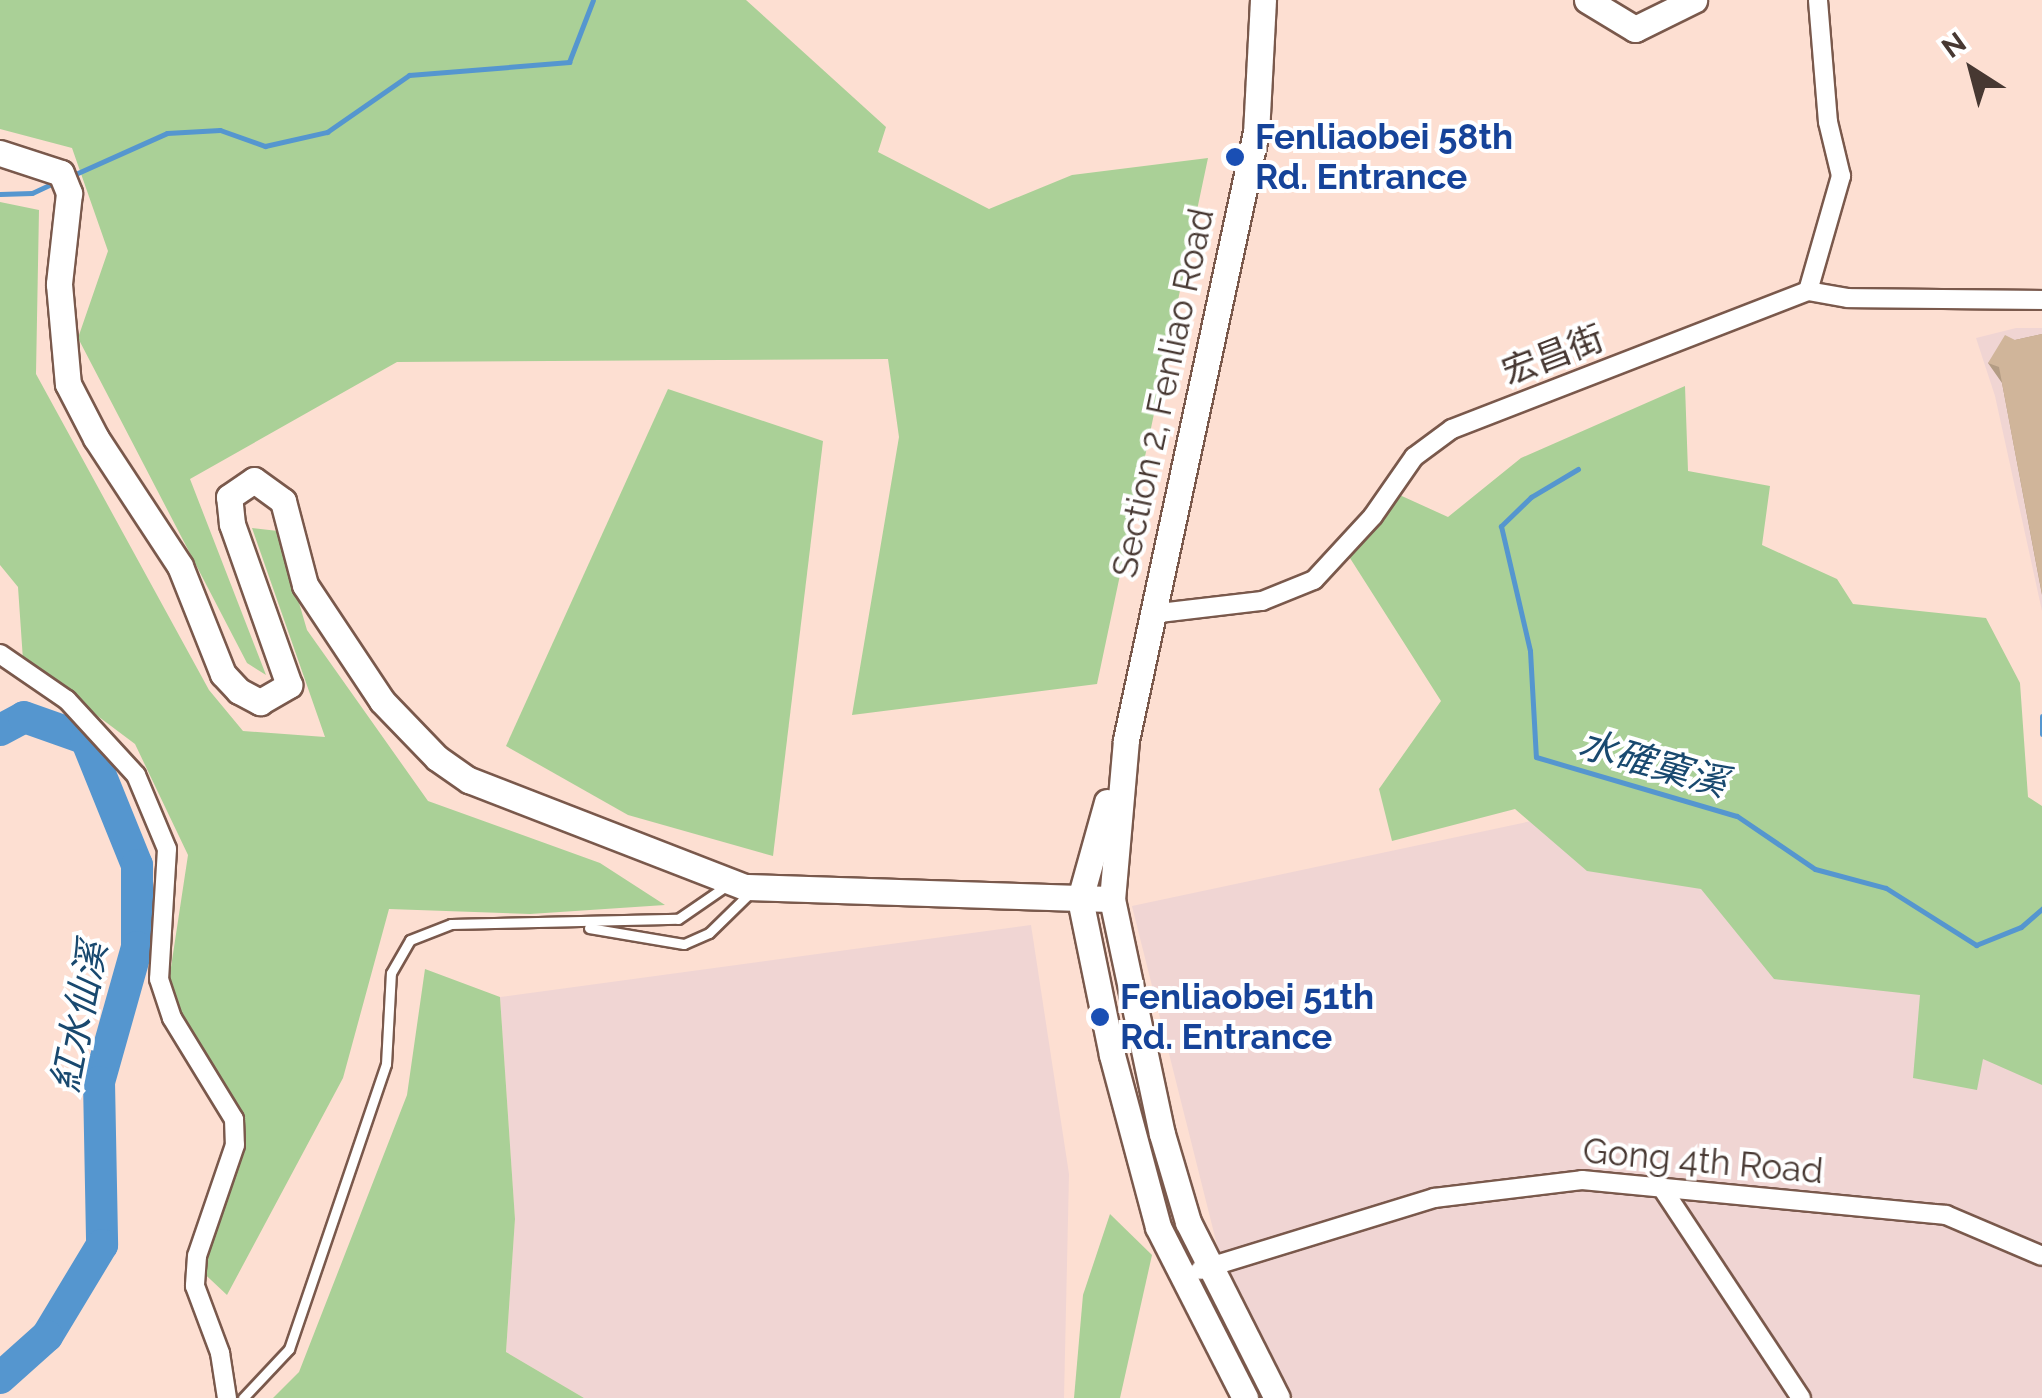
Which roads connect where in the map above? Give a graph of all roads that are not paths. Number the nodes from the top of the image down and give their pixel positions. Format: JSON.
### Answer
{"nodes":[{"id":1,"x":1263,"y":0,"type":"edge"},
{"id":2,"x":1587,"y":0,"type":"edge"},
{"id":3,"x":1694,"y":0,"type":"edge"},
{"id":4,"x":1818,"y":0,"type":"edge"},
{"id":5,"x":0,"y":153,"type":"edge"},
{"id":6,"x":1808,"y":290,"type":"junction"},
{"id":7,"x":2042,"y":300,"type":"edge"},
{"id":8,"x":1151,"y":614,"type":"junction"},
{"id":9,"x":0,"y":654,"type":"edge"},
{"id":10,"x":1126,"y":740,"type":"junction"},
{"id":11,"x":742,"y":885,"type":"junction"},
{"id":12,"x":1080,"y":899,"type":"junction"},
{"id":13,"x":1112,"y":899,"type":"junction"},
{"id":14,"x":566,"y":923,"type":"junction"},
{"id":15,"x":1662,"y":1188,"type":"junction"},
{"id":16,"x":2042,"y":1256,"type":"edge"},
{"id":17,"x":1208,"y":1267,"type":"junction"},
{"id":18,"x":1182,"y":1278,"type":"junction"},
{"id":19,"x":227,"y":1398,"type":"edge"},
{"id":20,"x":243,"y":1398,"type":"edge"},
{"id":21,"x":1245,"y":1398,"type":"edge"},
{"id":22,"x":1277,"y":1398,"type":"edge"},
{"id":23,"x":1801,"y":1398,"type":"edge"}],
"edges":[{"from":1,"to":8,"type":"main road","name":"Section 2, Fenliao Road"},
{"from":2,"to":3,"type":"main road"},
{"from":4,"to":6,"type":"street"},
{"from":5,"to":11,"type":"main road"},
{"from":6,"to":7,"type":"street"},
{"from":6,"to":8,"type":"street","name":"宏昌街"},
{"from":8,"to":10,"type":"main road","name":"Section 2, Fenliao Road"},
{"from":9,"to":19,"type":"street"},
{"from":10,"to":12,"type":"main road","name":"Section 2, Fenliao Road"},
{"from":10,"to":13,"type":"main road","name":"Section 2, Fenliao Road"},
{"from":11,"to":12,"type":"main road"},
{"from":11,"to":14,"type":"lane"},
{"from":11,"to":14,"type":"lane"},
{"from":12,"to":13,"type":"main road"},
{"from":12,"to":18,"type":"main road","name":"Section 2, Fenliao Road"},
{"from":13,"to":17,"type":"main road","name":"Section 2, Fenliao Road"},
{"from":14,"to":20,"type":"lane"},
{"from":15,"to":16,"type":"street","name":"Gong 4th Road"},
{"from":15,"to":17,"type":"street","name":"Gong 4th Road"},
{"from":15,"to":23,"type":"street"},
{"from":17,"to":18,"type":"street","name":"Gong 4th Road"},
{"from":17,"to":22,"type":"main road","name":"Section 2, Fenliao Road"},
{"from":18,"to":21,"type":"main road","name":"Section 2, Fenliao Road"}]}
